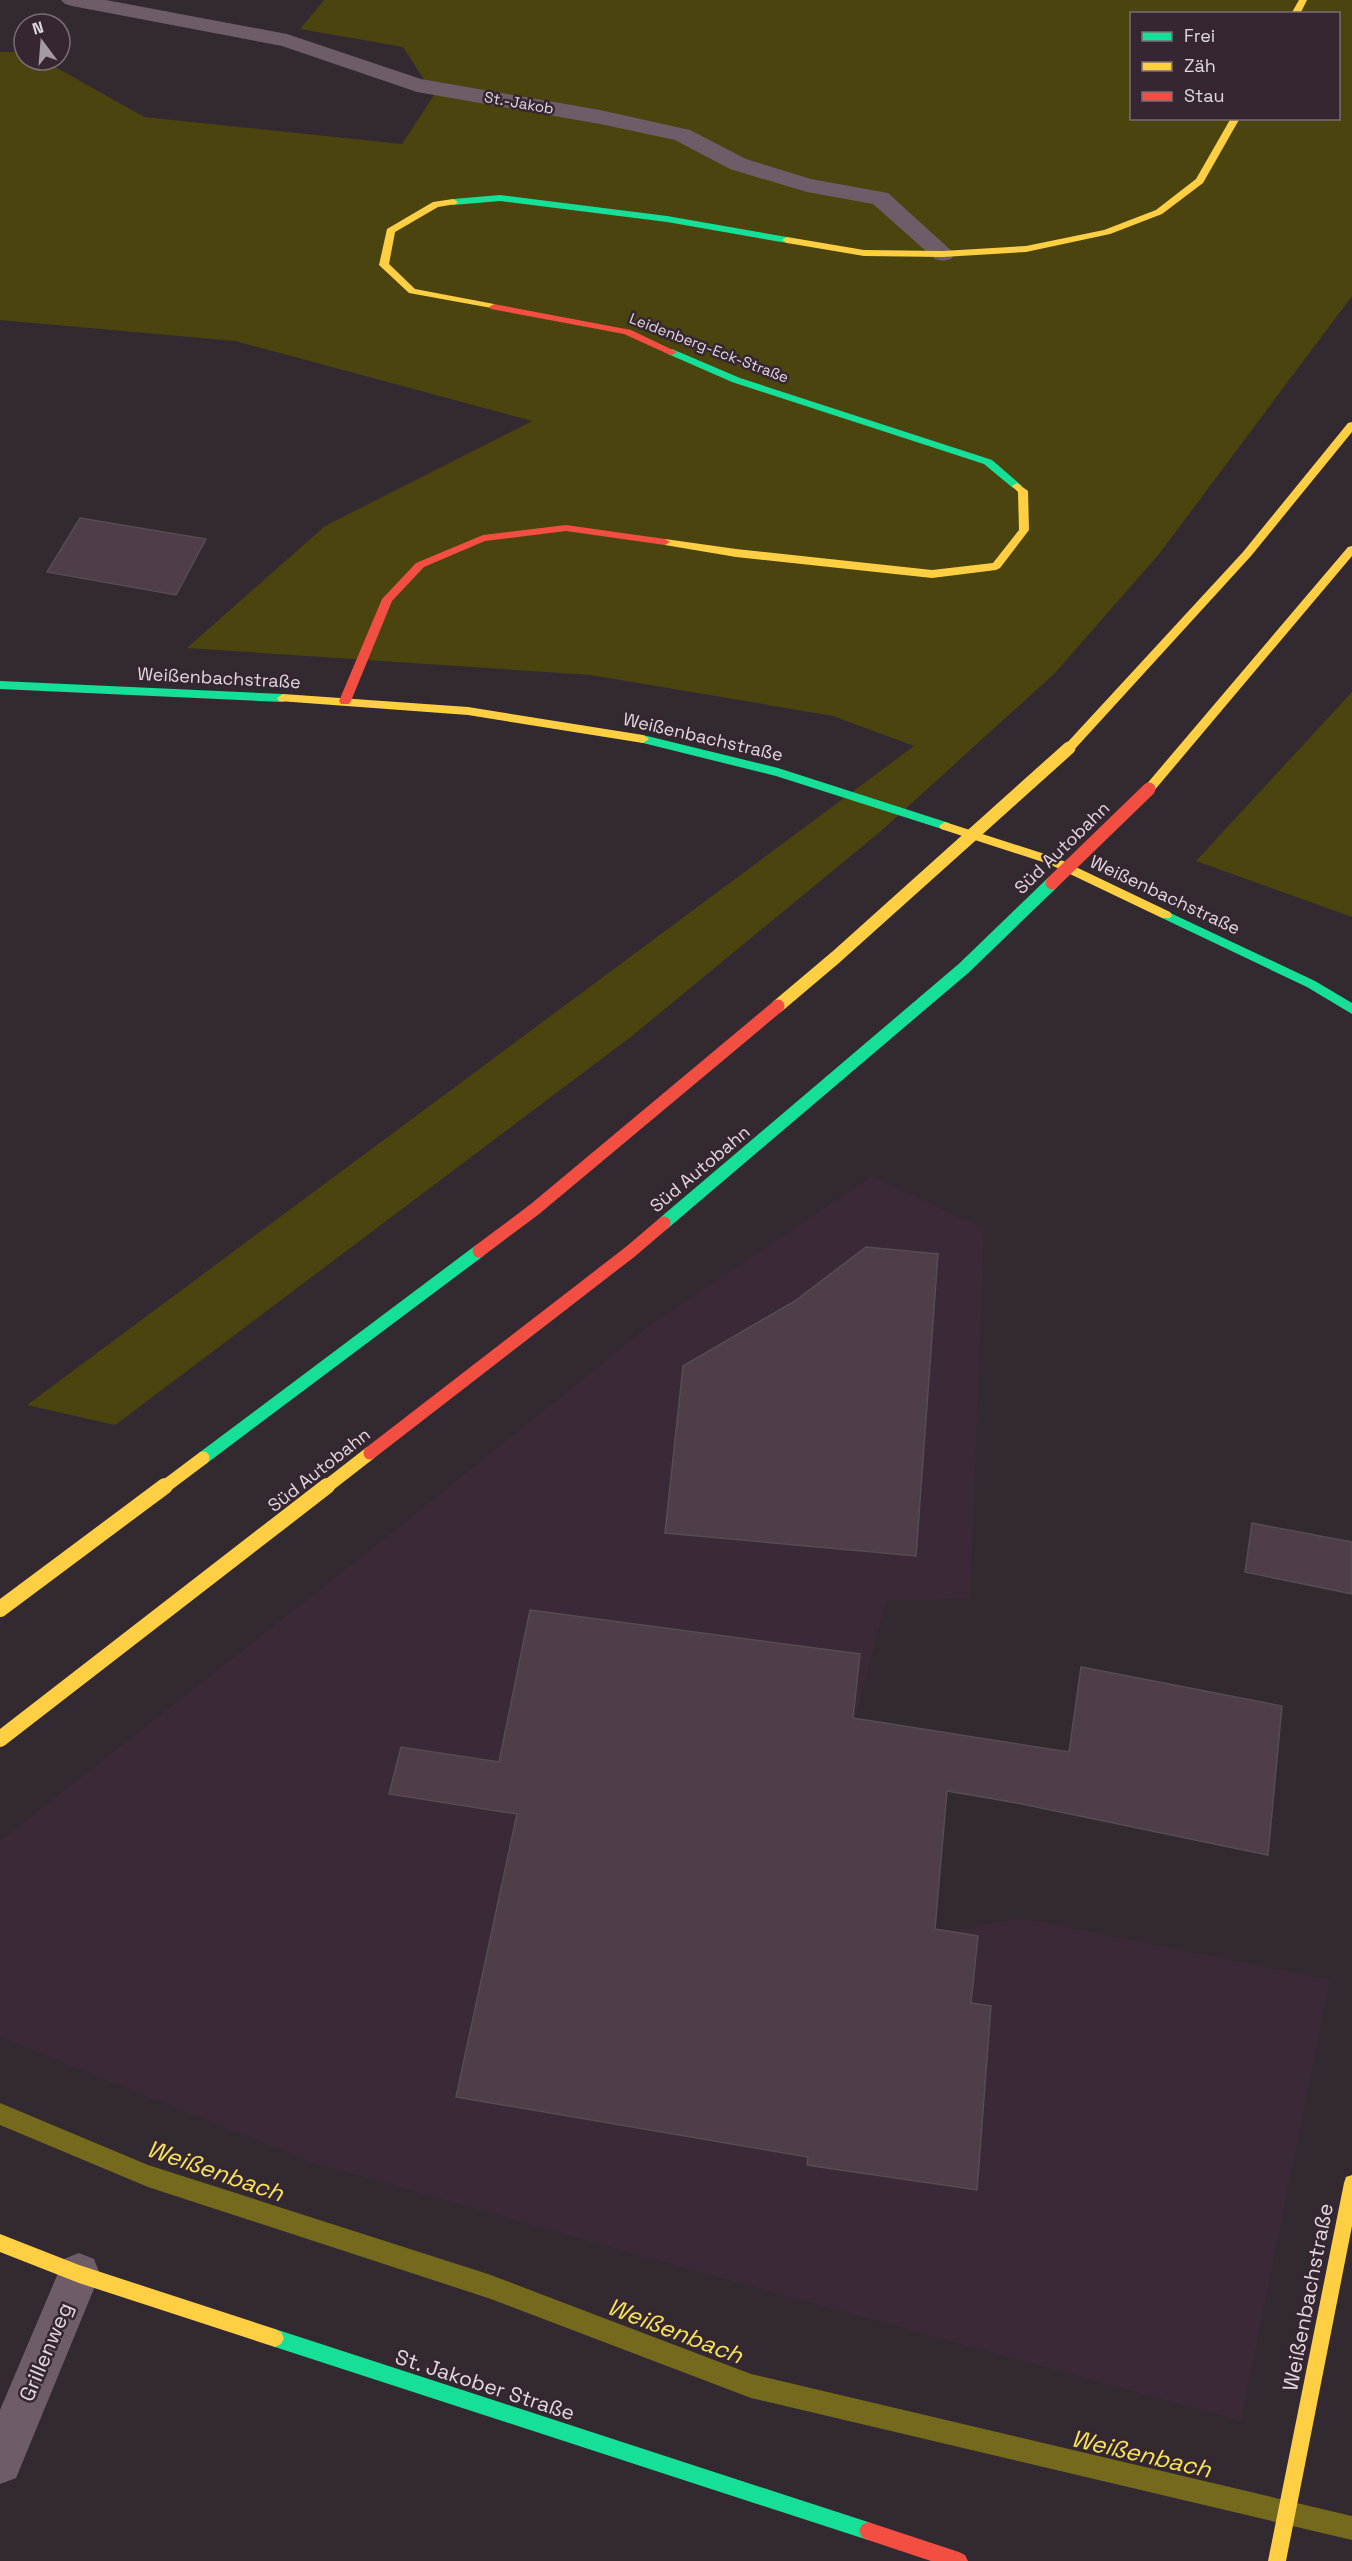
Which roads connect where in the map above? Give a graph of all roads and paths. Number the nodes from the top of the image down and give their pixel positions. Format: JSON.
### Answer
{"nodes":[{"id":1,"x":72,"y":0,"type":"edge"},
{"id":2,"x":1235,"y":120,"type":"edge"},
{"id":3,"x":943,"y":254,"type":"junction"},
{"id":4,"x":1352,"y":425,"type":"edge"},
{"id":5,"x":1352,"y":549,"type":"edge"},
{"id":6,"x":0,"y":685,"type":"edge"},
{"id":7,"x":345,"y":701,"type":"junction"},
{"id":8,"x":1352,"y":1009,"type":"edge"},
{"id":9,"x":0,"y":1609,"type":"edge"},
{"id":10,"x":0,"y":1739,"type":"edge"},
{"id":11,"x":1352,"y":2183,"type":"edge"},
{"id":12,"x":0,"y":2243,"type":"edge"},
{"id":13,"x":79,"y":2274,"type":"junction"},
{"id":14,"x":1341,"y":2305,"type":"edge"},
{"id":15,"x":0,"y":2462,"type":"edge"},
{"id":16,"x":958,"y":2561,"type":"edge"},
{"id":17,"x":1277,"y":2561,"type":"edge"}],
"edges":[{"from":1,"to":3,"type":"street","name":"St.-Jakob"},
{"from":2,"to":3,"type":"main road","name":"Leidenberg-Eck-Straße"},
{"from":3,"to":7,"type":"main road","name":"Leidenberg-Eck-Straße"},
{"from":4,"to":9,"type":"main road","bridge":true},
{"from":5,"to":10,"type":"main road","name":"Süd Autobahn","bridge":true},
{"from":6,"to":7,"type":"main road","name":"Weißenbachstraße"},
{"from":7,"to":8,"type":"main road","name":"Weißenbachstraße"},
{"from":11,"to":14,"type":"main road","name":"Weißenbachstraße"},
{"from":12,"to":13,"type":"main road","name":"St. Jakober Straße"},
{"from":13,"to":15,"type":"street","name":"Grillenweg"},
{"from":13,"to":16,"type":"main road","name":"St. Jakober Straße"},
{"from":14,"to":17,"type":"main road","name":"Weißenbachstraße"}]}
